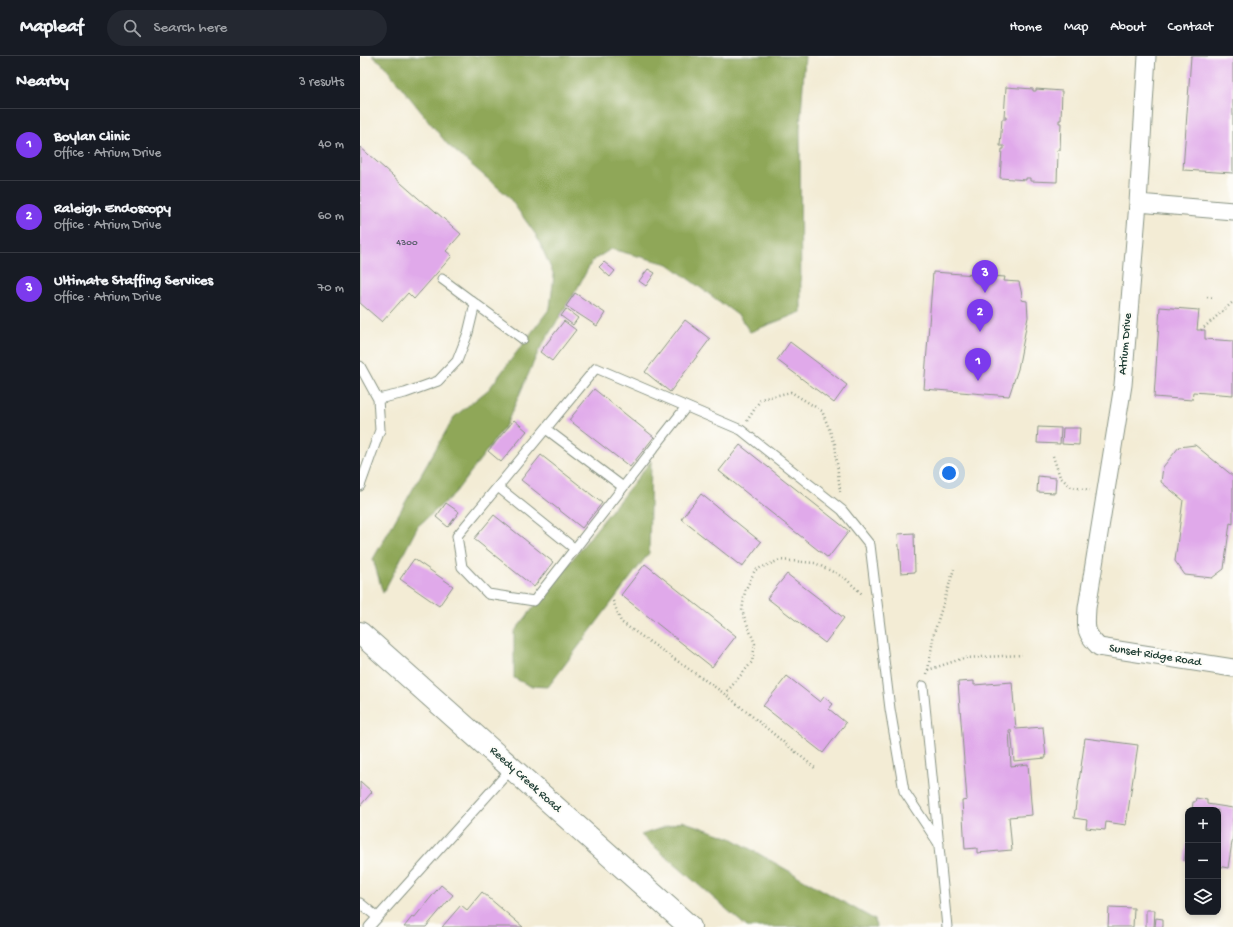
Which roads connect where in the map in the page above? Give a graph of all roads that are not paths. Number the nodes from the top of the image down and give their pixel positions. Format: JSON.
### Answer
{"nodes":[{"id":1,"x":1147,"y":56,"type":"edge"},
{"id":2,"x":1138,"y":203,"type":"junction"},
{"id":3,"x":1233,"y":211,"type":"edge"},
{"id":4,"x":442,"y":279,"type":"dead end"},
{"id":5,"x":475,"y":304,"type":"junction"},
{"id":6,"x":523,"y":339,"type":"dead end"},
{"id":7,"x":360,"y":366,"type":"edge"},
{"id":8,"x":378,"y":399,"type":"junction"},
{"id":9,"x":686,"y":407,"type":"junction"},
{"id":10,"x":546,"y":429,"type":"junction"},
{"id":11,"x":360,"y":486,"type":"edge"},
{"id":12,"x":498,"y":487,"type":"junction"},
{"id":13,"x":623,"y":487,"type":"junction"},
{"id":14,"x":574,"y":549,"type":"junction"},
{"id":15,"x":1086,"y":630,"type":"joint"},
{"id":16,"x":360,"y":633,"type":"edge"},
{"id":17,"x":1233,"y":668,"type":"edge"},
{"id":18,"x":923,"y":686,"type":"road end"},
{"id":19,"x":512,"y":768,"type":"junction"},
{"id":20,"x":939,"y":844,"type":"junction"},
{"id":21,"x":360,"y":903,"type":"edge"},
{"id":22,"x":378,"y":917,"type":"junction"},
{"id":23,"x":369,"y":927,"type":"edge"},
{"id":24,"x":690,"y":927,"type":"edge"},
{"id":25,"x":947,"y":927,"type":"edge"}],
"edges":[{"from":1,"to":2,"type":"street","name":"Atrium Drive"},
{"from":2,"to":3,"type":"street"},
{"from":2,"to":15,"type":"street","name":"Atrium Drive"},
{"from":4,"to":5,"type":"lane"},
{"from":5,"to":6,"type":"lane"},
{"from":5,"to":8,"type":"lane"},
{"from":7,"to":8,"type":"lane"},
{"from":8,"to":11,"type":"lane"},
{"from":9,"to":10,"type":"lane"},
{"from":9,"to":13,"type":"lane"},
{"from":9,"to":20,"type":"lane"},
{"from":10,"to":12,"type":"lane"},
{"from":10,"to":13,"type":"lane"},
{"from":12,"to":14,"type":"lane"},
{"from":12,"to":14,"type":"lane"},
{"from":13,"to":14,"type":"lane"},
{"from":15,"to":17,"type":"street","name":"Sunset Ridge Road"},
{"from":16,"to":19,"type":"main road","name":"Reedy Creek Road"},
{"from":18,"to":20,"type":"lane"},
{"from":19,"to":22,"type":"lane"},
{"from":19,"to":24,"type":"main road","name":"Reedy Creek Road"},
{"from":20,"to":25,"type":"lane"},
{"from":21,"to":22,"type":"lane"},
{"from":22,"to":23,"type":"lane"}]}
